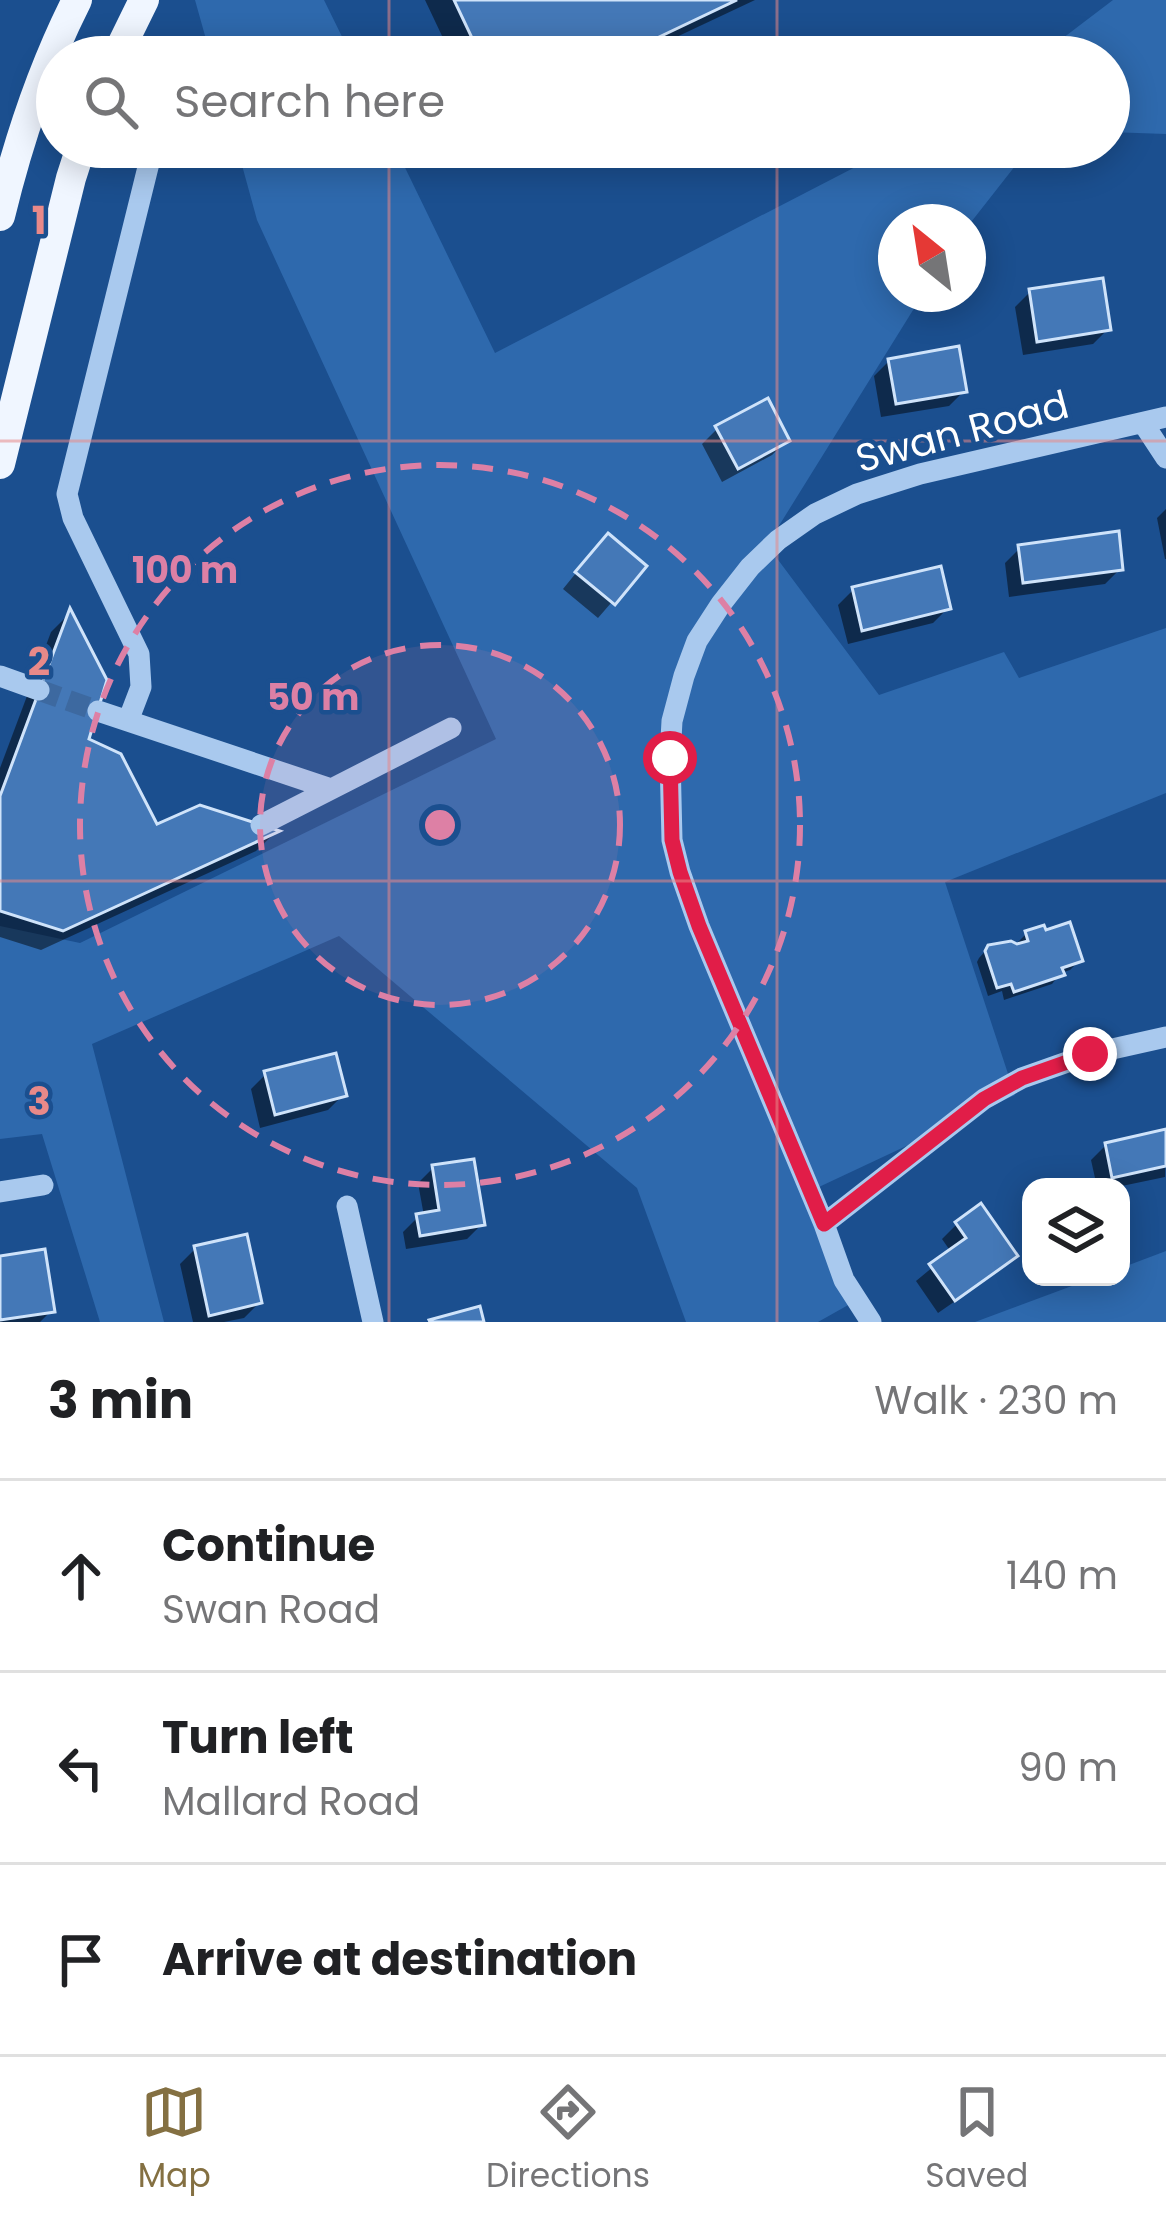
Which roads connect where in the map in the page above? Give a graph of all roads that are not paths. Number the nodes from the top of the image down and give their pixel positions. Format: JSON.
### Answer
{"nodes":[{"id":1,"x":77,"y":0,"type":"edge"},
{"id":2,"x":144,"y":0,"type":"edge"},
{"id":3,"x":61,"y":36,"type":"edge"},
{"id":4,"x":126,"y":36,"type":"edge"},
{"id":5,"x":36,"y":97,"type":"edge"},
{"id":6,"x":74,"y":168,"type":"edge"},
{"id":7,"x":148,"y":168,"type":"edge"},
{"id":8,"x":0,"y":217,"type":"edge"},
{"id":9,"x":1166,"y":417,"type":"edge"},
{"id":10,"x":1143,"y":423,"type":"junction"},
{"id":11,"x":1166,"y":458,"type":"edge"},
{"id":12,"x":0,"y":464,"type":"edge"},
{"id":13,"x":0,"y":676,"type":"edge"},
{"id":14,"x":40,"y":690,"type":"tunnel mouth"},
{"id":15,"x":98,"y":710,"type":"tunnel mouth"},
{"id":16,"x":128,"y":721,"type":"junction"},
{"id":17,"x":452,"y":728,"type":"dead end"},
{"id":18,"x":331,"y":789,"type":"junction"},
{"id":19,"x":261,"y":825,"type":"dead end"},
{"id":20,"x":1166,"y":1037,"type":"edge"},
{"id":21,"x":43,"y":1185,"type":"dead end"},
{"id":22,"x":0,"y":1192,"type":"edge"},
{"id":23,"x":347,"y":1206,"type":"dead end"},
{"id":24,"x":824,"y":1224,"type":"junction"},
{"id":25,"x":373,"y":1322,"type":"edge"},
{"id":26,"x":871,"y":1322,"type":"edge"}],
"edges":[{"from":1,"to":3,"type":"main road"},
{"from":2,"to":4,"type":"main road"},
{"from":5,"to":8,"type":"main road"},
{"from":6,"to":12,"type":"main road"},
{"from":7,"to":16,"type":"street"},
{"from":9,"to":10,"type":"street","name":"Swan Road"},
{"from":10,"to":11,"type":"street"},
{"from":10,"to":24,"type":"street","name":"Swan Road"},
{"from":13,"to":14,"type":"street"},
{"from":15,"to":16,"type":"street"},
{"from":16,"to":18,"type":"street"},
{"from":17,"to":18,"type":"street"},
{"from":18,"to":19,"type":"street"},
{"from":20,"to":24,"type":"street"},
{"from":21,"to":22,"type":"street"},
{"from":23,"to":25,"type":"street"},
{"from":24,"to":26,"type":"street","name":"Swan Road"}]}
